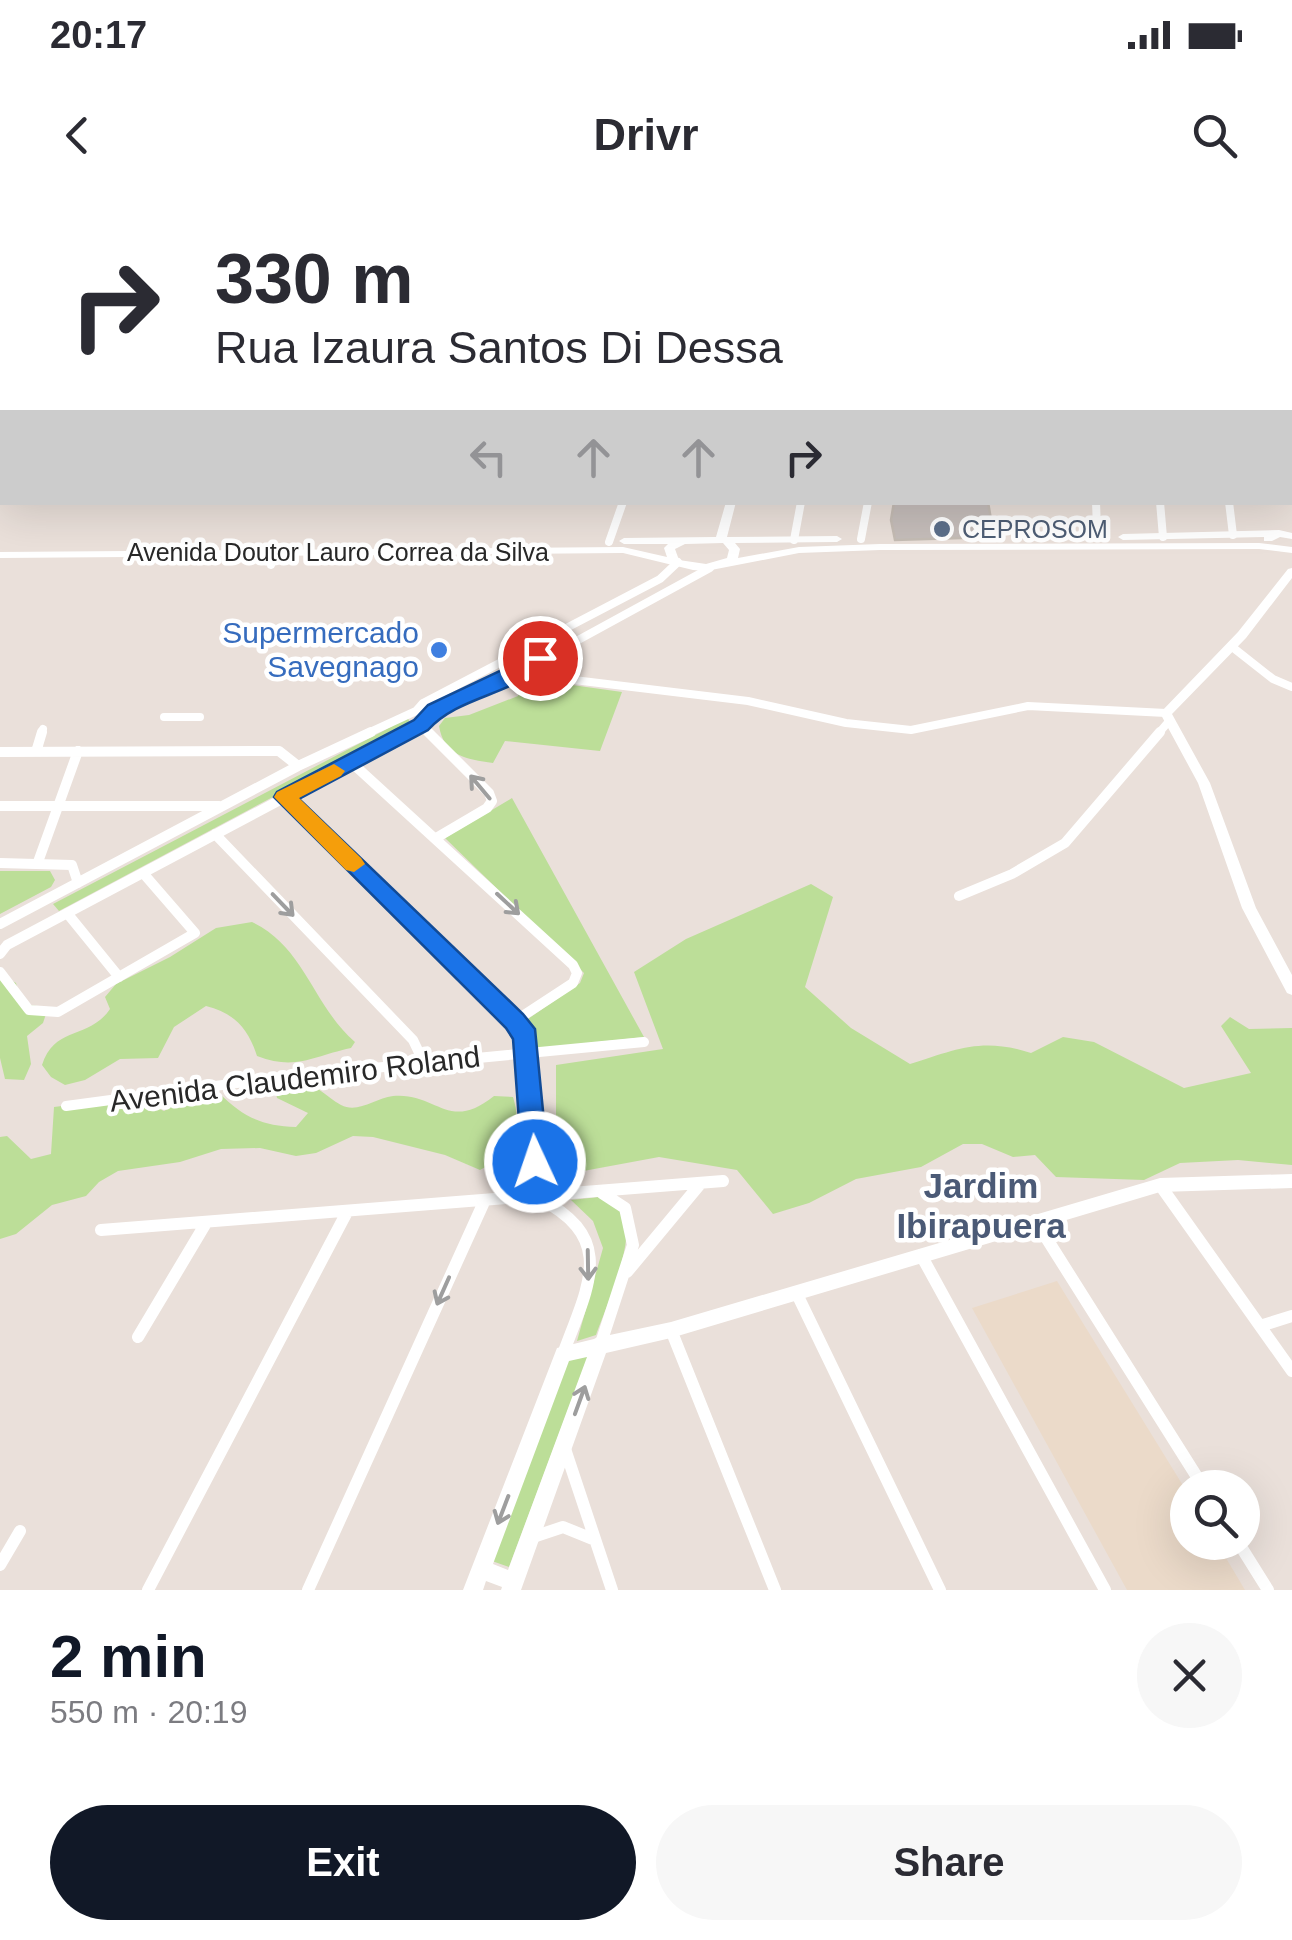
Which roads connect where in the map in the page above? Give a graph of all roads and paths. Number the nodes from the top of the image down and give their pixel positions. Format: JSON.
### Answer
{"nodes":[{"id":1,"x":623,"y":505,"type":"edge"},
{"id":2,"x":730,"y":505,"type":"edge"},
{"id":3,"x":800,"y":505,"type":"edge"},
{"id":4,"x":867,"y":505,"type":"edge"},
{"id":5,"x":1096,"y":505,"type":"edge"},
{"id":6,"x":1160,"y":505,"type":"edge"},
{"id":7,"x":1230,"y":505,"type":"edge"},
{"id":8,"x":1233,"y":535,"type":"junction"},
{"id":9,"x":1290,"y":535,"type":"edge"},
{"id":10,"x":1163,"y":537,"type":"junction"},
{"id":11,"x":1090,"y":538,"type":"junction"},
{"id":12,"x":861,"y":539,"type":"junction"},
{"id":13,"x":724,"y":540,"type":"junction"},
{"id":14,"x":794,"y":540,"type":"junction"},
{"id":15,"x":683,"y":541,"type":"junction"},
{"id":16,"x":610,"y":542,"type":"junction"},
{"id":17,"x":1280,"y":546,"type":"edge"},
{"id":18,"x":0,"y":548,"type":"edge"},
{"id":19,"x":0,"y":555,"type":"edge"},
{"id":20,"x":676,"y":561,"type":"junction"},
{"id":21,"x":726,"y":564,"type":"junction"},
{"id":22,"x":710,"y":568,"type":"junction"},
{"id":23,"x":1292,"y":569,"type":"edge"},
{"id":24,"x":628,"y":596,"type":"junction"},
{"id":25,"x":584,"y":633,"type":"junction"},
{"id":26,"x":1231,"y":646,"type":"junction"},
{"id":27,"x":526,"y":650,"type":"junction"},
{"id":28,"x":540,"y":658,"type":"junction"},
{"id":29,"x":516,"y":673,"type":"junction"},
{"id":30,"x":554,"y":678,"type":"junction"},
{"id":31,"x":1292,"y":688,"type":"edge"},
{"id":32,"x":424,"y":713,"type":"junction"},
{"id":33,"x":164,"y":716,"type":"dead end"},
{"id":34,"x":1168,"y":716,"type":"junction"},
{"id":35,"x":200,"y":717,"type":"dead end"},
{"id":36,"x":43,"y":729,"type":"dead end"},
{"id":37,"x":78,"y":751,"type":"junction"},
{"id":38,"x":0,"y":752,"type":"edge"},
{"id":39,"x":36,"y":752,"type":"junction"},
{"id":40,"x":351,"y":762,"type":"junction"},
{"id":41,"x":298,"y":766,"type":"junction"},
{"id":42,"x":285,"y":797,"type":"junction"},
{"id":43,"x":0,"y":806,"type":"edge"},
{"id":44,"x":57,"y":806,"type":"junction"},
{"id":45,"x":225,"y":806,"type":"junction"},
{"id":46,"x":151,"y":809,"type":"junction"},
{"id":47,"x":202,"y":818,"type":"junction"},
{"id":48,"x":215,"y":834,"type":"junction"},
{"id":49,"x":436,"y":838,"type":"junction"},
{"id":50,"x":38,"y":862,"type":"junction"},
{"id":51,"x":0,"y":863,"type":"edge"},
{"id":52,"x":143,"y":873,"type":"junction"},
{"id":53,"x":78,"y":883,"type":"junction"},
{"id":54,"x":959,"y":896,"type":"dead end"},
{"id":55,"x":67,"y":913,"type":"junction"},
{"id":56,"x":0,"y":924,"type":"edge"},
{"id":57,"x":0,"y":954,"type":"edge"},
{"id":58,"x":0,"y":972,"type":"edge"},
{"id":59,"x":118,"y":977,"type":"junction"},
{"id":60,"x":1292,"y":988,"type":"edge"},
{"id":61,"x":515,"y":1021,"type":"junction"},
{"id":62,"x":644,"y":1042,"type":"dead end"},
{"id":63,"x":529,"y":1053,"type":"junction"},
{"id":64,"x":424,"y":1063,"type":"junction"},
{"id":65,"x":66,"y":1106,"type":"dead end"},
{"id":66,"x":723,"y":1180,"type":"dead end"},
{"id":67,"x":1292,"y":1181,"type":"edge"},
{"id":68,"x":701,"y":1182,"type":"junction"},
{"id":69,"x":1160,"y":1185,"type":"junction"},
{"id":70,"x":601,"y":1192,"type":"junction"},
{"id":71,"x":537,"y":1198,"type":"junction"},
{"id":72,"x":484,"y":1202,"type":"junction"},
{"id":73,"x":347,"y":1212,"type":"junction"},
{"id":74,"x":1036,"y":1220,"type":"junction"},
{"id":75,"x":206,"y":1222,"type":"junction"},
{"id":76,"x":101,"y":1230,"type":"dead end"},
{"id":77,"x":921,"y":1255,"type":"junction"},
{"id":78,"x":623,"y":1276,"type":"junction"},
{"id":79,"x":796,"y":1292,"type":"junction"},
{"id":80,"x":1292,"y":1316,"type":"edge"},
{"id":81,"x":1260,"y":1326,"type":"junction"},
{"id":82,"x":671,"y":1330,"type":"junction"},
{"id":83,"x":138,"y":1337,"type":"dead end"},
{"id":84,"x":601,"y":1343,"type":"junction"},
{"id":85,"x":563,"y":1354,"type":"junction"},
{"id":86,"x":1292,"y":1371,"type":"edge"},
{"id":87,"x":564,"y":1445,"type":"junction"},
{"id":88,"x":1193,"y":1470,"type":"edge"},
{"id":89,"x":20,"y":1531,"type":"dead end"},
{"id":90,"x":530,"y":1538,"type":"junction"},
{"id":91,"x":596,"y":1541,"type":"junction"},
{"id":92,"x":1249,"y":1560,"type":"edge"},
{"id":93,"x":0,"y":1565,"type":"edge"},
{"id":94,"x":481,"y":1569,"type":"junction"},
{"id":95,"x":513,"y":1586,"type":"edge"},
{"id":96,"x":148,"y":1590,"type":"edge"},
{"id":97,"x":308,"y":1590,"type":"edge"},
{"id":98,"x":473,"y":1590,"type":"edge"},
{"id":99,"x":612,"y":1590,"type":"edge"},
{"id":100,"x":775,"y":1590,"type":"edge"},
{"id":101,"x":940,"y":1590,"type":"edge"},
{"id":102,"x":1106,"y":1590,"type":"edge"},
{"id":103,"x":1268,"y":1590,"type":"edge"}],
"edges":[{"from":1,"to":16,"type":"street"},
{"from":2,"to":13,"type":"main road"},
{"from":3,"to":14,"type":"street"},
{"from":4,"to":12,"type":"street"},
{"from":5,"to":11,"type":"street"},
{"from":6,"to":10,"type":"street"},
{"from":7,"to":8,"type":"street"},
{"from":8,"to":10,"type":"main road"},
{"from":8,"to":17,"type":"main road"},
{"from":9,"to":17,"type":"main road"},
{"from":10,"to":11,"type":"main road"},
{"from":11,"to":12,"type":"main road"},
{"from":12,"to":14,"type":"main road"},
{"from":13,"to":14,"type":"main road"},
{"from":13,"to":15,"type":"main road"},
{"from":13,"to":21,"type":"main road"},
{"from":15,"to":16,"type":"main road"},
{"from":15,"to":20,"type":"main road"},
{"from":16,"to":18,"type":"main road"},
{"from":17,"to":21,"type":"main road"},
{"from":17,"to":23,"type":"main road"},
{"from":19,"to":20,"type":"main road","name":"Avenida Doutor Lauro Correa da Silva"},
{"from":20,"to":22,"type":"main road","name":"Avenida Doutor Lauro Correa da Silva"},
{"from":20,"to":24,"type":"street"},
{"from":21,"to":22,"type":"main road"},
{"from":22,"to":25,"type":"street"},
{"from":23,"to":26,"type":"main road"},
{"from":24,"to":25,"type":"street"},
{"from":24,"to":27,"type":"street"},
{"from":25,"to":28,"type":"street"},
{"from":26,"to":31,"type":"street"},
{"from":26,"to":34,"type":"main road"},
{"from":27,"to":28,"type":"street"},
{"from":27,"to":32,"type":"street"},
{"from":28,"to":29,"type":"street"},
{"from":28,"to":30,"type":"street"},
{"from":29,"to":30,"type":"street"},
{"from":29,"to":32,"type":"street"},
{"from":30,"to":34,"type":"street"},
{"from":32,"to":40,"type":"street"},
{"from":32,"to":41,"type":"street"},
{"from":49,"to":32,"type":"street","one_way":true},
{"from":33,"to":35,"type":"street"},
{"from":34,"to":54,"type":"street"},
{"from":34,"to":60,"type":"main road"},
{"from":36,"to":39,"type":"street"},
{"from":37,"to":39,"type":"street"},
{"from":37,"to":41,"type":"street"},
{"from":37,"to":44,"type":"street"},
{"from":38,"to":39,"type":"street"},
{"from":40,"to":42,"type":"street"},
{"from":40,"to":49,"type":"street"},
{"from":41,"to":45,"type":"street"},
{"from":42,"to":48,"type":"street"},
{"from":42,"to":61,"type":"street"},
{"from":43,"to":44,"type":"street"},
{"from":44,"to":46,"type":"street"},
{"from":44,"to":50,"type":"street"},
{"from":45,"to":46,"type":"street"},
{"from":45,"to":47,"type":"street"},
{"from":46,"to":47,"type":"street"},
{"from":47,"to":53,"type":"street"},
{"from":48,"to":52,"type":"street"},
{"from":48,"to":64,"type":"street","one_way":true},
{"from":49,"to":61,"type":"street","one_way":true},
{"from":50,"to":51,"type":"street"},
{"from":50,"to":53,"type":"street"},
{"from":52,"to":55,"type":"street"},
{"from":52,"to":59,"type":"street"},
{"from":53,"to":56,"type":"street"},
{"from":55,"to":57,"type":"street"},
{"from":55,"to":59,"type":"street"},
{"from":58,"to":59,"type":"street"},
{"from":61,"to":63,"type":"street"},
{"from":62,"to":63,"type":"street","name":"Avenida Claudemiro Roland"},
{"from":63,"to":64,"type":"street","name":"Avenida Claudemiro Roland"},
{"from":63,"to":71,"type":"street"},
{"from":64,"to":65,"type":"street","name":"Avenida Claudemiro Roland"},
{"from":66,"to":68,"type":"street"},
{"from":67,"to":69,"type":"main road"},
{"from":68,"to":70,"type":"street"},
{"from":68,"to":78,"type":"street"},
{"from":69,"to":74,"type":"main road"},
{"from":69,"to":81,"type":"street"},
{"from":70,"to":71,"type":"street"},
{"from":70,"to":78,"type":"street"},
{"from":71,"to":72,"type":"street"},
{"from":71,"to":85,"type":"street","one_way":true},
{"from":72,"to":73,"type":"street"},
{"from":72,"to":97,"type":"street","one_way":true},
{"from":73,"to":75,"type":"street"},
{"from":73,"to":96,"type":"street"},
{"from":74,"to":77,"type":"main road"},
{"from":74,"to":88,"type":"street"},
{"from":75,"to":76,"type":"street"},
{"from":75,"to":83,"type":"street"},
{"from":77,"to":79,"type":"main road"},
{"from":77,"to":102,"type":"street"},
{"from":78,"to":84,"type":"street"},
{"from":79,"to":82,"type":"main road"},
{"from":79,"to":101,"type":"street"},
{"from":80,"to":81,"type":"street"},
{"from":81,"to":86,"type":"street"},
{"from":82,"to":84,"type":"main road"},
{"from":82,"to":100,"type":"street"},
{"from":84,"to":85,"type":"main road"},
{"from":87,"to":84,"type":"main road","one_way":true},
{"from":85,"to":94,"type":"main road","one_way":true},
{"from":87,"to":90,"type":"main road"},
{"from":87,"to":91,"type":"street"},
{"from":89,"to":93,"type":"street"},
{"from":90,"to":91,"type":"street"},
{"from":90,"to":95,"type":"main road"},
{"from":91,"to":99,"type":"street"},
{"from":92,"to":103,"type":"street"},
{"from":94,"to":95,"type":"main road"},
{"from":94,"to":98,"type":"main road"}]}
